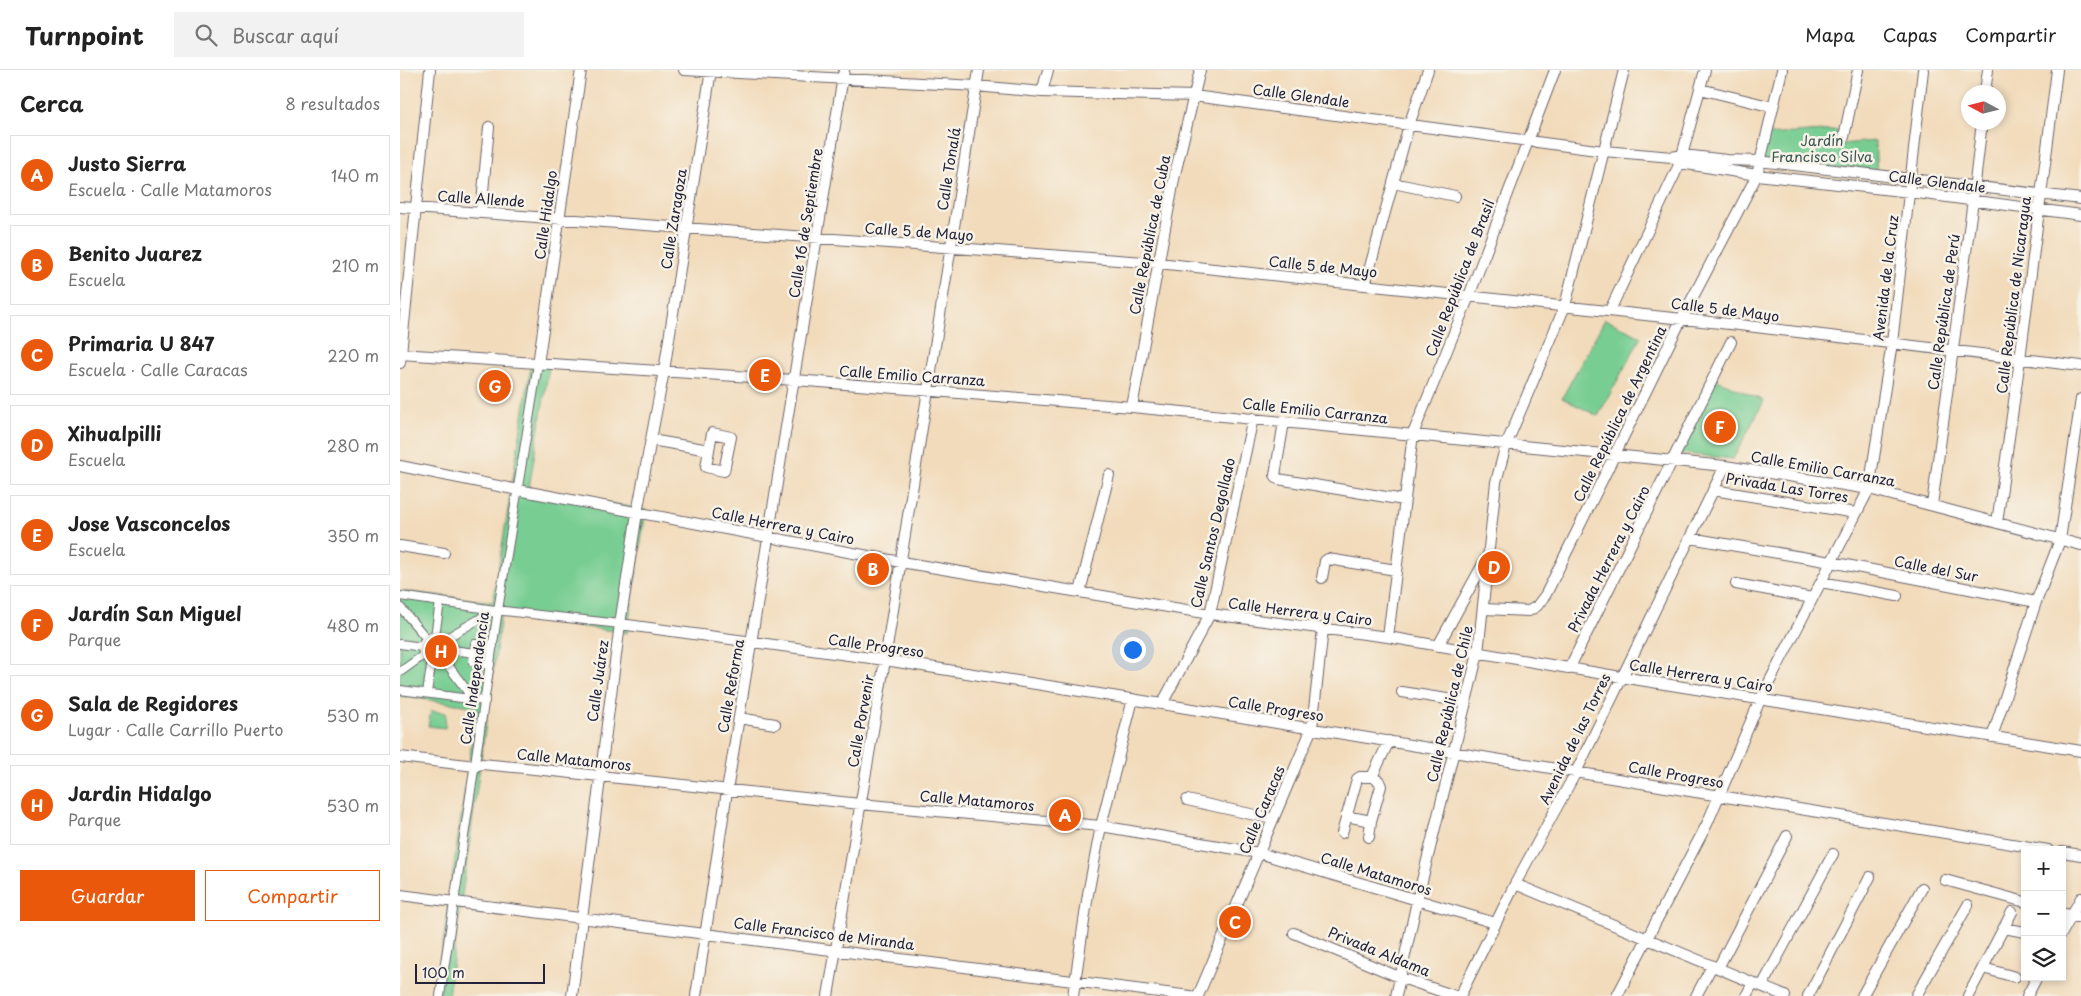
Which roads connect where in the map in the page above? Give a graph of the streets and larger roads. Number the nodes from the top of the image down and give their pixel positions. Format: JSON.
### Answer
{"nodes":[{"id":1,"x":430,"y":70,"type":"edge"},
{"id":2,"x":581,"y":70,"type":"edge"},
{"id":3,"x":684,"y":70,"type":"edge"},
{"id":4,"x":979,"y":70,"type":"edge"},
{"id":5,"x":1048,"y":70,"type":"edge"},
{"id":6,"x":1200,"y":70,"type":"edge"},
{"id":7,"x":1428,"y":70,"type":"edge"},
{"id":8,"x":1555,"y":70,"type":"edge"},
{"id":9,"x":1624,"y":70,"type":"edge"},
{"id":10,"x":1705,"y":70,"type":"edge"},
{"id":11,"x":1782,"y":70,"type":"edge"},
{"id":12,"x":1858,"y":70,"type":"edge"},
{"id":13,"x":1923,"y":70,"type":"edge"},
{"id":14,"x":1988,"y":70,"type":"edge"},
{"id":15,"x":2057,"y":70,"type":"edge"},
{"id":16,"x":711,"y":71,"type":"edge"},
{"id":17,"x":843,"y":74,"type":"edge"},
{"id":18,"x":1986,"y":85,"type":"edge"},
{"id":19,"x":976,"y":86,"type":"junction"},
{"id":20,"x":1700,"y":89,"type":"junction"},
{"id":21,"x":1042,"y":92,"type":"junction"},
{"id":22,"x":1194,"y":96,"type":"junction"},
{"id":23,"x":1773,"y":106,"type":"junction"},
{"id":24,"x":1410,"y":125,"type":"junction"},
{"id":25,"x":489,"y":127,"type":"dead end"},
{"id":26,"x":1981,"y":130,"type":"edge"},
{"id":27,"x":1844,"y":137,"type":"dead end"},
{"id":28,"x":1528,"y":141,"type":"junction"},
{"id":29,"x":1604,"y":151,"type":"junction"},
{"id":30,"x":1679,"y":158,"type":"junction"},
{"id":31,"x":1760,"y":161,"type":"junction"},
{"id":32,"x":1757,"y":175,"type":"junction"},
{"id":33,"x":1911,"y":178,"type":"junction"},
{"id":34,"x":1393,"y":184,"type":"junction"},
{"id":35,"x":1975,"y":186,"type":"junction"},
{"id":36,"x":1910,"y":192,"type":"junction"},
{"id":37,"x":2041,"y":194,"type":"junction"},
{"id":38,"x":1455,"y":196,"type":"dead end"},
{"id":39,"x":2081,"y":199,"type":"edge"},
{"id":40,"x":1974,"y":200,"type":"junction"},
{"id":41,"x":400,"y":207,"type":"edge"},
{"id":42,"x":415,"y":208,"type":"junction"},
{"id":43,"x":2039,"y":209,"type":"junction"},
{"id":44,"x":481,"y":213,"type":"junction"},
{"id":45,"x":2081,"y":215,"type":"edge"},
{"id":46,"x":559,"y":219,"type":"junction"},
{"id":47,"x":687,"y":228,"type":"junction"},
{"id":48,"x":817,"y":238,"type":"junction"},
{"id":49,"x":951,"y":248,"type":"junction"},
{"id":50,"x":1158,"y":263,"type":"junction"},
{"id":51,"x":1365,"y":285,"type":"junction"},
{"id":52,"x":1469,"y":296,"type":"junction"},
{"id":53,"x":1565,"y":306,"type":"junction"},
{"id":54,"x":1610,"y":310,"type":"junction"},
{"id":55,"x":1682,"y":318,"type":"junction"},
{"id":56,"x":1732,"y":342,"type":"dead end"},
{"id":57,"x":1892,"y":343,"type":"junction"},
{"id":58,"x":1953,"y":349,"type":"junction"},
{"id":59,"x":400,"y":357,"type":"edge"},
{"id":60,"x":2020,"y":359,"type":"junction"},
{"id":61,"x":538,"y":364,"type":"junction"},
{"id":62,"x":2081,"y":366,"type":"edge"},
{"id":63,"x":664,"y":371,"type":"junction"},
{"id":64,"x":795,"y":380,"type":"junction"},
{"id":65,"x":928,"y":391,"type":"junction"},
{"id":66,"x":2081,"y":399,"type":"edge"},
{"id":67,"x":1132,"y":407,"type":"junction"},
{"id":68,"x":1253,"y":418,"type":"junction"},
{"id":69,"x":1284,"y":422,"type":"junction"},
{"id":70,"x":1413,"y":434,"type":"junction"},
{"id":71,"x":651,"y":440,"type":"junction"},
{"id":72,"x":1506,"y":445,"type":"junction"},
{"id":73,"x":709,"y":450,"type":"dead end"},
{"id":74,"x":1615,"y":455,"type":"junction"},
{"id":75,"x":1674,"y":461,"type":"junction"},
{"id":76,"x":400,"y":466,"type":"edge"},
{"id":77,"x":1725,"y":466,"type":"junction"},
{"id":78,"x":1109,"y":474,"type":"dead end"},
{"id":79,"x":1869,"y":489,"type":"junction"},
{"id":80,"x":518,"y":490,"type":"junction"},
{"id":81,"x":1713,"y":490,"type":"junction"},
{"id":82,"x":1404,"y":500,"type":"junction"},
{"id":83,"x":1932,"y":505,"type":"junction"},
{"id":84,"x":637,"y":513,"type":"junction"},
{"id":85,"x":1856,"y":513,"type":"junction"},
{"id":86,"x":1997,"y":522,"type":"junction"},
{"id":87,"x":769,"y":538,"type":"junction"},
{"id":88,"x":1690,"y":538,"type":"junction"},
{"id":89,"x":2060,"y":540,"type":"junction"},
{"id":90,"x":2081,"y":545,"type":"edge"},
{"id":91,"x":400,"y":546,"type":"edge"},
{"id":92,"x":1490,"y":551,"type":"junction"},
{"id":93,"x":444,"y":553,"type":"dead end"},
{"id":94,"x":900,"y":562,"type":"junction"},
{"id":95,"x":1831,"y":562,"type":"junction"},
{"id":96,"x":1396,"y":570,"type":"junction"},
{"id":97,"x":1322,"y":578,"type":"dead end"},
{"id":98,"x":1821,"y":582,"type":"junction"},
{"id":99,"x":1736,"y":584,"type":"dead end"},
{"id":100,"x":1080,"y":592,"type":"junction"},
{"id":101,"x":400,"y":596,"type":"edge"},
{"id":102,"x":1897,"y":596,"type":"dead end"},
{"id":103,"x":1812,"y":598,"type":"junction"},
{"id":104,"x":440,"y":602,"type":"junction"},
{"id":105,"x":2036,"y":602,"type":"junction"},
{"id":106,"x":400,"y":607,"type":"edge"},
{"id":107,"x":1484,"y":609,"type":"junction"},
{"id":108,"x":496,"y":610,"type":"junction"},
{"id":109,"x":1210,"y":614,"type":"junction"},
{"id":110,"x":620,"y":624,"type":"junction"},
{"id":111,"x":1323,"y":628,"type":"junction"},
{"id":112,"x":431,"y":637,"type":"junction"},
{"id":113,"x":1388,"y":637,"type":"junction"},
{"id":114,"x":444,"y":640,"type":"junction"},
{"id":115,"x":752,"y":642,"type":"junction"},
{"id":116,"x":400,"y":644,"type":"edge"},
{"id":117,"x":493,"y":646,"type":"junction"},
{"id":118,"x":1438,"y":646,"type":"junction"},
{"id":119,"x":446,"y":649,"type":"junction"},
{"id":120,"x":424,"y":651,"type":"junction"},
{"id":121,"x":474,"y":653,"type":"junction"},
{"id":122,"x":1478,"y":653,"type":"junction"},
{"id":123,"x":442,"y":657,"type":"junction"},
{"id":124,"x":432,"y":659,"type":"junction"},
{"id":125,"x":885,"y":660,"type":"junction"},
{"id":126,"x":490,"y":665,"type":"junction"},
{"id":127,"x":1569,"y":669,"type":"junction"},
{"id":128,"x":400,"y":672,"type":"edge"},
{"id":129,"x":1621,"y":678,"type":"junction"},
{"id":130,"x":400,"y":690,"type":"edge"},
{"id":131,"x":1402,"y":692,"type":"dead end"},
{"id":132,"x":427,"y":694,"type":"junction"},
{"id":133,"x":473,"y":699,"type":"junction"},
{"id":134,"x":1133,"y":699,"type":"junction"},
{"id":135,"x":1760,"y":700,"type":"junction"},
{"id":136,"x":485,"y":701,"type":"junction"},
{"id":137,"x":1466,"y":702,"type":"junction"},
{"id":138,"x":1162,"y":704,"type":"junction"},
{"id":139,"x":740,"y":718,"type":"junction"},
{"id":140,"x":774,"y":724,"type":"dead end"},
{"id":141,"x":1312,"y":728,"type":"junction"},
{"id":142,"x":1992,"y":737,"type":"junction"},
{"id":143,"x":1389,"y":741,"type":"junction"},
{"id":144,"x":2081,"y":751,"type":"edge"},
{"id":145,"x":1454,"y":752,"type":"junction"},
{"id":146,"x":400,"y":757,"type":"edge"},
{"id":147,"x":475,"y":766,"type":"junction"},
{"id":148,"x":1576,"y":772,"type":"junction"},
{"id":149,"x":599,"y":776,"type":"junction"},
{"id":150,"x":1372,"y":777,"type":"junction"},
{"id":151,"x":727,"y":791,"type":"junction"},
{"id":152,"x":1719,"y":796,"type":"junction"},
{"id":153,"x":1187,"y":800,"type":"dead end"},
{"id":154,"x":860,"y":804,"type":"junction"},
{"id":155,"x":1346,"y":816,"type":"junction"},
{"id":156,"x":1273,"y":819,"type":"junction"},
{"id":157,"x":1371,"y":821,"type":"junction"},
{"id":158,"x":1101,"y":826,"type":"junction"},
{"id":159,"x":1342,"y":834,"type":"dead end"},
{"id":160,"x":1787,"y":836,"type":"dead end"},
{"id":161,"x":1369,"y":837,"type":"dead end"},
{"id":162,"x":2024,"y":846,"type":"edge"},
{"id":163,"x":1259,"y":852,"type":"junction"},
{"id":164,"x":2066,"y":853,"type":"edge"},
{"id":165,"x":1833,"y":854,"type":"dead end"},
{"id":166,"x":2081,"y":855,"type":"edge"},
{"id":167,"x":1870,"y":877,"type":"dead end"},
{"id":168,"x":1945,"y":880,"type":"dead end"},
{"id":169,"x":1515,"y":884,"type":"junction"},
{"id":170,"x":1922,"y":888,"type":"dead end"},
{"id":171,"x":400,"y":895,"type":"edge"},
{"id":172,"x":2081,"y":898,"type":"edge"},
{"id":173,"x":454,"y":900,"type":"junction"},
{"id":174,"x":1417,"y":901,"type":"junction"},
{"id":175,"x":2021,"y":901,"type":"edge"},
{"id":176,"x":1968,"y":905,"type":"dead end"},
{"id":177,"x":2012,"y":912,"type":"dead end"},
{"id":178,"x":2072,"y":915,"type":"edge"},
{"id":179,"x":582,"y":917,"type":"junction"},
{"id":180,"x":1495,"y":923,"type":"junction"},
{"id":181,"x":2004,"y":928,"type":"junction"},
{"id":182,"x":2021,"y":931,"type":"edge"},
{"id":183,"x":707,"y":933,"type":"junction"},
{"id":184,"x":1294,"y":933,"type":"dead end"},
{"id":185,"x":1647,"y":939,"type":"junction"},
{"id":186,"x":837,"y":950,"type":"junction"},
{"id":187,"x":1715,"y":967,"type":"junction"},
{"id":188,"x":1983,"y":968,"type":"junction"},
{"id":189,"x":1399,"y":977,"type":"junction"},
{"id":190,"x":2015,"y":977,"type":"dead end"},
{"id":191,"x":1074,"y":981,"type":"junction"},
{"id":192,"x":2035,"y":981,"type":"edge"},
{"id":193,"x":1758,"y":984,"type":"junction"},
{"id":194,"x":440,"y":996,"type":"edge"},
{"id":195,"x":572,"y":996,"type":"edge"},
{"id":196,"x":696,"y":996,"type":"edge"},
{"id":197,"x":828,"y":996,"type":"edge"},
{"id":198,"x":1072,"y":996,"type":"edge"},
{"id":199,"x":1190,"y":996,"type":"edge"},
{"id":200,"x":1198,"y":996,"type":"edge"},
{"id":201,"x":1396,"y":996,"type":"edge"},
{"id":202,"x":1455,"y":996,"type":"edge"},
{"id":203,"x":1460,"y":996,"type":"edge"},
{"id":204,"x":1617,"y":996,"type":"edge"},
{"id":205,"x":1696,"y":996,"type":"edge"},
{"id":206,"x":1746,"y":996,"type":"edge"},
{"id":207,"x":1785,"y":996,"type":"edge"},
{"id":208,"x":1808,"y":996,"type":"edge"},
{"id":209,"x":1862,"y":996,"type":"edge"},
{"id":210,"x":1916,"y":996,"type":"edge"},
{"id":211,"x":1968,"y":996,"type":"edge"},
{"id":212,"x":2026,"y":996,"type":"edge"}],
"edges":[{"from":1,"to":42,"type":"street"},
{"from":2,"to":46,"type":"street","name":"Calle Hidalgo"},
{"from":3,"to":16,"type":"street","name":"Calle Glendale"},
{"from":4,"to":19,"type":"street","name":"Calle Tonalá"},
{"from":5,"to":21,"type":"street"},
{"from":6,"to":22,"type":"street","name":"Calle República de Cuba"},
{"from":7,"to":24,"type":"street"},
{"from":8,"to":28,"type":"street","name":"Calle República de Brasil"},
{"from":9,"to":29,"type":"street","name":"Calle República de Chile"},
{"from":10,"to":20,"type":"street"},
{"from":11,"to":23,"type":"street","name":"Calle República de Argentina"},
{"from":12,"to":27,"type":"street"},
{"from":13,"to":33,"type":"street","name":"Avenida de la Cruz"},
{"from":14,"to":18,"type":"street"},
{"from":15,"to":37,"type":"street","name":"Calle República de Nicaragua"},
{"from":16,"to":17,"type":"street","name":"Calle Glendale"},
{"from":16,"to":47,"type":"street","name":"Calle Zaragoza"},
{"from":17,"to":19,"type":"street","name":"Calle Glendale"},
{"from":17,"to":48,"type":"street","name":"Calle 16 de Septiembre"},
{"from":19,"to":21,"type":"street","name":"Calle Glendale"},
{"from":19,"to":49,"type":"street","name":"Calle Tonalá"},
{"from":20,"to":23,"type":"street"},
{"from":20,"to":30,"type":"street"},
{"from":21,"to":22,"type":"street","name":"Calle Glendale"},
{"from":22,"to":24,"type":"street","name":"Calle Glendale"},
{"from":22,"to":50,"type":"street","name":"Calle República de Cuba"},
{"from":23,"to":31,"type":"street","name":"Calle República de Argentina"},
{"from":24,"to":28,"type":"street","name":"Calle Glendale"},
{"from":24,"to":34,"type":"street"},
{"from":25,"to":44,"type":"street"},
{"from":26,"to":35,"type":"street","name":"Calle República de Perú"},
{"from":28,"to":29,"type":"street","name":"Calle Glendale"},
{"from":28,"to":52,"type":"street","name":"Calle República de Brasil"},
{"from":29,"to":30,"type":"street","name":"Calle Glendale"},
{"from":29,"to":53,"type":"street","name":"Calle República de Chile"},
{"from":30,"to":31,"type":"street","name":"Calle Glendale"},
{"from":30,"to":32,"type":"street","name":"Calle Glendale"},
{"from":30,"to":54,"type":"street"},
{"from":31,"to":32,"type":"street","name":"Calle República de Argentina"},
{"from":31,"to":33,"type":"street","name":"Calle Glendale"},
{"from":32,"to":36,"type":"street","name":"Calle Glendale"},
{"from":32,"to":55,"type":"street","name":"Calle República de Argentina"},
{"from":33,"to":35,"type":"street","name":"Calle Glendale"},
{"from":33,"to":36,"type":"street","name":"Avenida de la Cruz"},
{"from":34,"to":38,"type":"street"},
{"from":34,"to":51,"type":"street"},
{"from":35,"to":37,"type":"street","name":"Calle Glendale"},
{"from":35,"to":40,"type":"street","name":"Calle República de Perú"},
{"from":36,"to":40,"type":"street","name":"Calle Glendale"},
{"from":36,"to":57,"type":"street","name":"Avenida de la Cruz"},
{"from":37,"to":39,"type":"street","name":"Calle Glendale"},
{"from":37,"to":43,"type":"street","name":"Calle República de Nicaragua"},
{"from":40,"to":43,"type":"street","name":"Calle Glendale"},
{"from":40,"to":58,"type":"street","name":"Calle República de Perú"},
{"from":41,"to":42,"type":"street","name":"Calle Allende"},
{"from":42,"to":44,"type":"street","name":"Calle Allende"},
{"from":42,"to":59,"type":"street"},
{"from":43,"to":45,"type":"street","name":"Calle Glendale"},
{"from":43,"to":60,"type":"street","name":"Calle República de Nicaragua"},
{"from":44,"to":46,"type":"street","name":"Calle Allende"},
{"from":46,"to":47,"type":"street","name":"Calle 5 de Mayo"},
{"from":46,"to":61,"type":"street","name":"Calle Hidalgo"},
{"from":47,"to":48,"type":"street","name":"Calle 5 de Mayo"},
{"from":47,"to":63,"type":"street","name":"Calle Zaragoza"},
{"from":48,"to":49,"type":"street","name":"Calle 5 de Mayo"},
{"from":48,"to":64,"type":"street","name":"Calle 16 de Septiembre"},
{"from":49,"to":50,"type":"street","name":"Calle 5 de Mayo"},
{"from":49,"to":65,"type":"street","name":"Calle Tonalá"},
{"from":50,"to":51,"type":"street","name":"Calle 5 de Mayo"},
{"from":50,"to":67,"type":"street","name":"Calle República de Cuba"},
{"from":51,"to":52,"type":"street","name":"Calle 5 de Mayo"},
{"from":52,"to":53,"type":"street","name":"Calle 5 de Mayo"},
{"from":52,"to":70,"type":"street","name":"Calle República de Brasil"},
{"from":53,"to":54,"type":"street","name":"Calle 5 de Mayo"},
{"from":53,"to":72,"type":"street","name":"Calle República de Chile"},
{"from":54,"to":55,"type":"street","name":"Calle 5 de Mayo"},
{"from":55,"to":57,"type":"street","name":"Calle 5 de Mayo"},
{"from":55,"to":74,"type":"street","name":"Calle República de Argentina"},
{"from":56,"to":75,"type":"street","name":"Privada Herrera y Cairo"},
{"from":57,"to":58,"type":"street","name":"Calle 5 de Mayo"},
{"from":57,"to":79,"type":"street","name":"Avenida de la Cruz"},
{"from":58,"to":60,"type":"street","name":"Calle 5 de Mayo"},
{"from":58,"to":83,"type":"street","name":"Calle República de Perú"},
{"from":59,"to":61,"type":"street","name":"Calle Emilio Carranza"},
{"from":60,"to":62,"type":"street","name":"Calle 5 de Mayo"},
{"from":60,"to":86,"type":"street","name":"Calle República de Nicaragua"},
{"from":61,"to":63,"type":"street","name":"Calle Emilio Carranza"},
{"from":61,"to":80,"type":"street","name":"Calle Independencia"},
{"from":63,"to":64,"type":"street","name":"Calle Emilio Carranza"},
{"from":63,"to":71,"type":"street","name":"Calle Juárez"},
{"from":64,"to":65,"type":"street","name":"Calle Emilio Carranza"},
{"from":64,"to":87,"type":"street","name":"Calle Reforma"},
{"from":65,"to":67,"type":"street","name":"Calle Emilio Carranza"},
{"from":65,"to":94,"type":"street","name":"Calle Porvenir"},
{"from":66,"to":89,"type":"street"},
{"from":67,"to":68,"type":"street","name":"Calle Emilio Carranza"},
{"from":68,"to":69,"type":"street","name":"Calle Emilio Carranza"},
{"from":68,"to":109,"type":"street","name":"Calle Santos Degollado"},
{"from":69,"to":70,"type":"street","name":"Calle Emilio Carranza"},
{"from":69,"to":82,"type":"street"},
{"from":70,"to":72,"type":"street","name":"Calle Emilio Carranza"},
{"from":70,"to":82,"type":"street","name":"Calle República de Brasil"},
{"from":71,"to":73,"type":"street"},
{"from":71,"to":84,"type":"street","name":"Calle Juárez"},
{"from":72,"to":74,"type":"street","name":"Calle Emilio Carranza"},
{"from":72,"to":92,"type":"street","name":"Calle República de Chile"},
{"from":74,"to":75,"type":"street","name":"Calle Emilio Carranza"},
{"from":74,"to":107,"type":"street","name":"Calle República de Argentina"},
{"from":75,"to":77,"type":"street","name":"Calle Emilio Carranza"},
{"from":75,"to":127,"type":"street","name":"Privada Herrera y Cairo"},
{"from":76,"to":80,"type":"street","name":"Calle Herrera y Cairo"},
{"from":77,"to":79,"type":"street","name":"Calle Emilio Carranza"},
{"from":77,"to":81,"type":"street","name":"Avenida de las Torres"},
{"from":78,"to":100,"type":"street"},
{"from":79,"to":83,"type":"street","name":"Calle Emilio Carranza"},
{"from":79,"to":85,"type":"street","name":"Avenida de la Cruz"},
{"from":80,"to":84,"type":"street","name":"Calle Herrera y Cairo"},
{"from":80,"to":108,"type":"street","name":"Calle Independencia"},
{"from":81,"to":85,"type":"street","name":"Privada Las Torres"},
{"from":81,"to":88,"type":"street","name":"Avenida de las Torres"},
{"from":82,"to":96,"type":"street","name":"Calle República de Brasil"},
{"from":83,"to":86,"type":"street","name":"Calle Emilio Carranza"},
{"from":84,"to":87,"type":"street","name":"Calle Herrera y Cairo"},
{"from":84,"to":110,"type":"street","name":"Calle Juárez"},
{"from":85,"to":95,"type":"street","name":"Avenida de la Cruz"},
{"from":86,"to":89,"type":"street","name":"Calle Emilio Carranza"},
{"from":87,"to":94,"type":"street","name":"Calle Herrera y Cairo"},
{"from":87,"to":115,"type":"street","name":"Calle Reforma"},
{"from":88,"to":95,"type":"street","name":"Calle del Sur"},
{"from":88,"to":129,"type":"street","name":"Avenida de las Torres"},
{"from":89,"to":90,"type":"street","name":"Calle Emilio Carranza"},
{"from":89,"to":105,"type":"street"},
{"from":91,"to":93,"type":"street"},
{"from":92,"to":107,"type":"street","name":"Calle República de Chile"},
{"from":92,"to":118,"type":"street"},
{"from":94,"to":100,"type":"street","name":"Calle Herrera y Cairo"},
{"from":94,"to":125,"type":"street","name":"Calle Porvenir"},
{"from":95,"to":98,"type":"street","name":"Avenida de la Cruz"},
{"from":95,"to":105,"type":"street","name":"Calle del Sur"},
{"from":96,"to":97,"type":"street"},
{"from":96,"to":113,"type":"street","name":"Calle República de Brasil"},
{"from":98,"to":102,"type":"street"},
{"from":98,"to":103,"type":"street","name":"Avenida de la Cruz"},
{"from":99,"to":103,"type":"street"},
{"from":100,"to":109,"type":"street","name":"Calle Herrera y Cairo"},
{"from":101,"to":104,"type":"street","name":"Calle Progreso"},
{"from":103,"to":135,"type":"street","name":"Avenida de la Cruz"},
{"from":104,"to":108,"type":"street","name":"Calle Progreso"},
{"from":104,"to":112,"type":"street"},
{"from":105,"to":142,"type":"street"},
{"from":106,"to":112,"type":"street"},
{"from":107,"to":122,"type":"street","name":"Calle República de Chile"},
{"from":108,"to":110,"type":"street","name":"Calle Progreso"},
{"from":108,"to":114,"type":"street"},
{"from":108,"to":117,"type":"street","name":"Calle Independencia"},
{"from":109,"to":111,"type":"street","name":"Calle Herrera y Cairo"},
{"from":109,"to":138,"type":"street","name":"Calle Santos Degollado"},
{"from":110,"to":115,"type":"street","name":"Calle Progreso"},
{"from":110,"to":149,"type":"street","name":"Calle Juárez"},
{"from":111,"to":113,"type":"street","name":"Calle Herrera y Cairo"},
{"from":111,"to":141,"type":"street","name":"Calle Caracas"},
{"from":112,"to":114,"type":"street"},
{"from":112,"to":120,"type":"street"},
{"from":113,"to":118,"type":"street","name":"Calle Herrera y Cairo"},
{"from":114,"to":119,"type":"street"},
{"from":115,"to":125,"type":"street","name":"Calle Progreso"},
{"from":115,"to":139,"type":"street","name":"Calle Reforma"},
{"from":116,"to":120,"type":"street"},
{"from":117,"to":121,"type":"street"},
{"from":117,"to":126,"type":"street","name":"Calle Independencia"},
{"from":118,"to":122,"type":"street","name":"Calle Herrera y Cairo"},
{"from":119,"to":121,"type":"street"},
{"from":119,"to":123,"type":"street"},
{"from":120,"to":124,"type":"street"},
{"from":120,"to":128,"type":"street"},
{"from":121,"to":126,"type":"street"},
{"from":122,"to":127,"type":"street","name":"Calle Herrera y Cairo"},
{"from":122,"to":137,"type":"street","name":"Calle República de Chile"},
{"from":123,"to":124,"type":"street"},
{"from":123,"to":133,"type":"street"},
{"from":124,"to":132,"type":"street"},
{"from":125,"to":134,"type":"street","name":"Calle Progreso"},
{"from":125,"to":154,"type":"street","name":"Calle Porvenir"},
{"from":126,"to":136,"type":"street","name":"Calle Independencia"},
{"from":127,"to":129,"type":"street","name":"Calle Herrera y Cairo"},
{"from":129,"to":135,"type":"street","name":"Calle Herrera y Cairo"},
{"from":129,"to":148,"type":"street","name":"Avenida de las Torres"},
{"from":130,"to":132,"type":"street"},
{"from":131,"to":137,"type":"street"},
{"from":132,"to":133,"type":"street"},
{"from":133,"to":136,"type":"street"},
{"from":134,"to":138,"type":"street","name":"Calle Progreso"},
{"from":134,"to":158,"type":"street"},
{"from":135,"to":142,"type":"street","name":"Calle Herrera y Cairo"},
{"from":135,"to":152,"type":"street","name":"Avenida de la Cruz"},
{"from":136,"to":147,"type":"street","name":"Calle Independencia"},
{"from":137,"to":145,"type":"street","name":"Calle República de Chile"},
{"from":138,"to":141,"type":"street","name":"Calle Progreso"},
{"from":139,"to":140,"type":"street"},
{"from":139,"to":151,"type":"street","name":"Calle Reforma"},
{"from":141,"to":143,"type":"street","name":"Calle Progreso"},
{"from":141,"to":156,"type":"street","name":"Calle Caracas"},
{"from":142,"to":144,"type":"street","name":"Calle Herrera y Cairo"},
{"from":143,"to":145,"type":"street","name":"Calle Progreso"},
{"from":143,"to":150,"type":"street"},
{"from":145,"to":148,"type":"street","name":"Calle Progreso"},
{"from":145,"to":174,"type":"street","name":"Calle República de Chile"},
{"from":146,"to":147,"type":"street","name":"Calle Matamoros"},
{"from":147,"to":149,"type":"street","name":"Calle Matamoros"},
{"from":147,"to":173,"type":"street","name":"Calle Independencia"},
{"from":148,"to":152,"type":"street","name":"Calle Progreso"},
{"from":148,"to":169,"type":"street","name":"Avenida de las Torres"},
{"from":149,"to":151,"type":"street","name":"Calle Matamoros"},
{"from":149,"to":179,"type":"street","name":"Calle Juárez"},
{"from":150,"to":155,"type":"street"},
{"from":150,"to":157,"type":"street"},
{"from":151,"to":154,"type":"street","name":"Calle Matamoros"},
{"from":151,"to":183,"type":"street","name":"Calle Reforma"},
{"from":152,"to":162,"type":"street","name":"Calle Progreso"},
{"from":152,"to":185,"type":"street","name":"Avenida de la Cruz"},
{"from":153,"to":156,"type":"street"},
{"from":154,"to":158,"type":"street","name":"Calle Matamoros"},
{"from":154,"to":186,"type":"street","name":"Calle Porvenir"},
{"from":155,"to":157,"type":"street"},
{"from":155,"to":159,"type":"street"},
{"from":156,"to":163,"type":"street","name":"Calle Caracas"},
{"from":157,"to":161,"type":"street"},
{"from":158,"to":163,"type":"street","name":"Calle Matamoros"},
{"from":158,"to":191,"type":"street"},
{"from":160,"to":187,"type":"street"},
{"from":163,"to":174,"type":"street","name":"Calle Matamoros"},
{"from":163,"to":200,"type":"street","name":"Calle Caracas"},
{"from":164,"to":166,"type":"street"},
{"from":165,"to":193,"type":"street"},
{"from":167,"to":208,"type":"street"},
{"from":168,"to":175,"type":"street"},
{"from":169,"to":180,"type":"street","name":"Avenida de las Torres"},
{"from":169,"to":185,"type":"street"},
{"from":170,"to":209,"type":"street"},
{"from":171,"to":173,"type":"street","name":"Calle Francisco de Miranda"},
{"from":172,"to":178,"type":"street"},
{"from":173,"to":179,"type":"street","name":"Calle Francisco de Miranda"},
{"from":173,"to":194,"type":"street","name":"Calle Independencia"},
{"from":174,"to":180,"type":"street","name":"Calle Matamoros"},
{"from":174,"to":189,"type":"street","name":"Calle República de Chile"},
{"from":176,"to":210,"type":"street"},
{"from":177,"to":181,"type":"street"},
{"from":179,"to":183,"type":"street","name":"Calle Francisco de Miranda"},
{"from":179,"to":195,"type":"street","name":"Calle Juárez"},
{"from":180,"to":203,"type":"street","name":"Avenida de las Torres"},
{"from":181,"to":182,"type":"street"},
{"from":181,"to":188,"type":"street"},
{"from":183,"to":186,"type":"street","name":"Calle Francisco de Miranda"},
{"from":183,"to":196,"type":"street","name":"Calle Reforma"},
{"from":184,"to":189,"type":"street","name":"Privada Aldama"},
{"from":185,"to":187,"type":"street"},
{"from":185,"to":204,"type":"street","name":"Avenida de la Cruz"},
{"from":186,"to":191,"type":"street","name":"Calle Francisco de Miranda"},
{"from":186,"to":197,"type":"street","name":"Calle Porvenir"},
{"from":187,"to":193,"type":"street"},
{"from":187,"to":205,"type":"street"},
{"from":188,"to":190,"type":"street"},
{"from":188,"to":211,"type":"street"},
{"from":189,"to":201,"type":"street","name":"Calle República de Chile"},
{"from":189,"to":202,"type":"street","name":"Privada Aldama"},
{"from":191,"to":198,"type":"street"},
{"from":191,"to":199,"type":"street","name":"Calle Francisco de Miranda"},
{"from":192,"to":212,"type":"street"},
{"from":193,"to":206,"type":"street"},
{"from":193,"to":207,"type":"street"}]}
